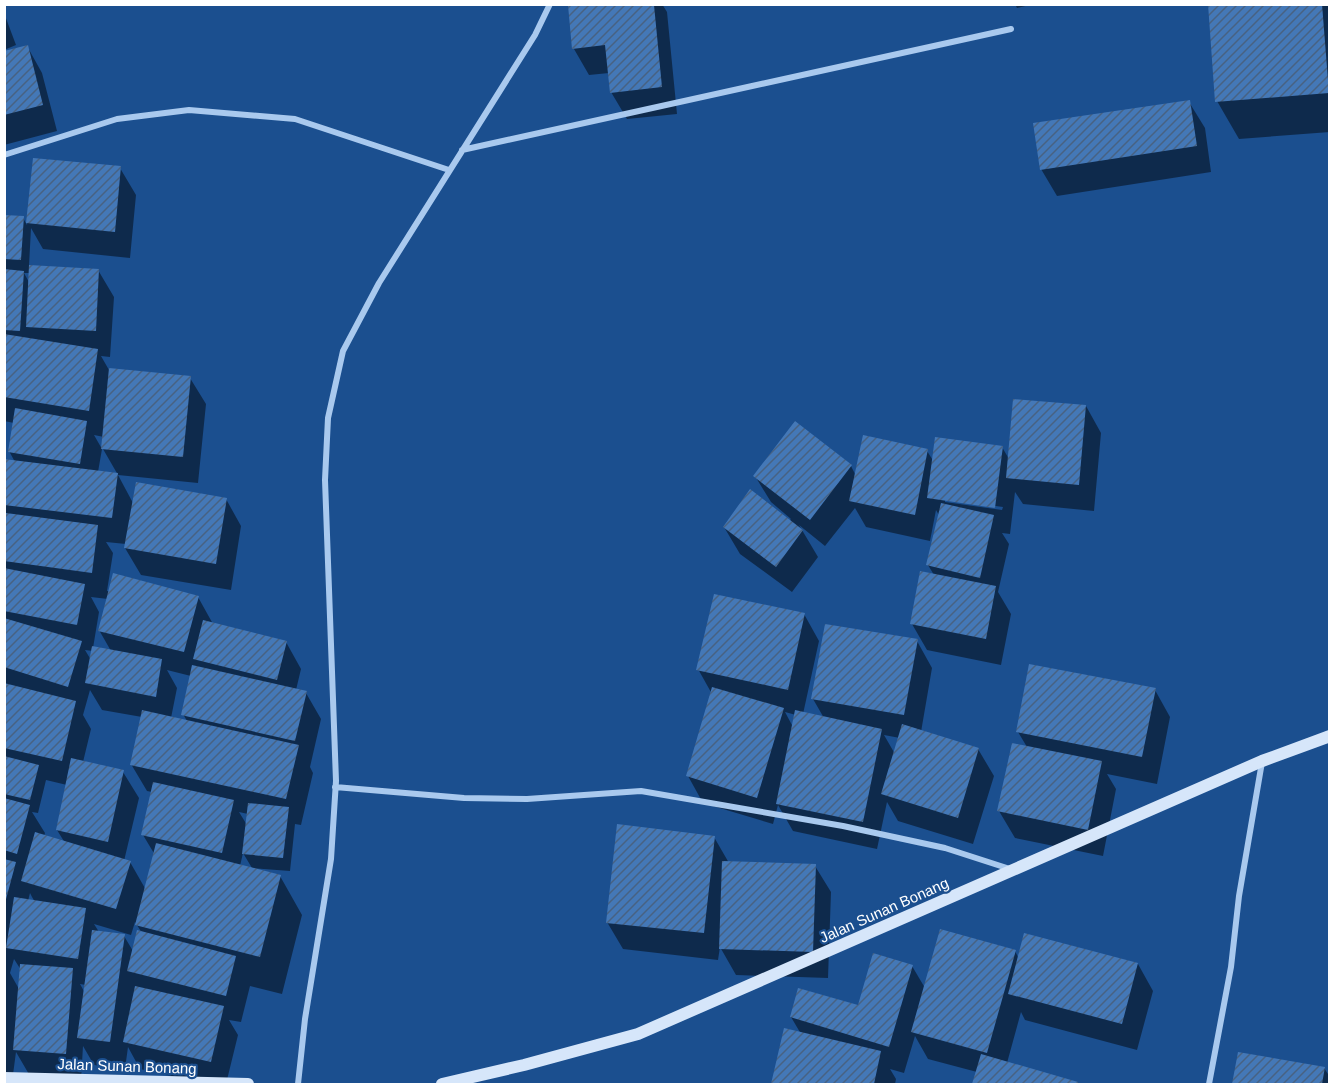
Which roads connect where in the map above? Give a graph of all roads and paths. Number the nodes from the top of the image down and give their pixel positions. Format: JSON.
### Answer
{"nodes":[{"id":1,"x":550,"y":4,"type":"edge"},
{"id":2,"x":1011,"y":29,"type":"dead end"},
{"id":3,"x":462,"y":150,"type":"junction"},
{"id":4,"x":4,"y":155,"type":"edge"},
{"id":5,"x":449,"y":170,"type":"junction"},
{"id":6,"x":1329,"y":736,"type":"edge"},
{"id":7,"x":1262,"y":761,"type":"junction"},
{"id":8,"x":335,"y":787,"type":"junction"},
{"id":9,"x":1013,"y":870,"type":"junction"},
{"id":10,"x":4,"y":1078,"type":"edge"},
{"id":11,"x":248,"y":1084,"type":"edge"},
{"id":12,"x":298,"y":1084,"type":"edge"},
{"id":13,"x":442,"y":1084,"type":"edge"},
{"id":14,"x":1209,"y":1084,"type":"edge"}],
"edges":[{"from":1,"to":3,"type":"street"},
{"from":2,"to":3,"type":"street"},
{"from":3,"to":5,"type":"street"},
{"from":4,"to":5,"type":"street"},
{"from":5,"to":8,"type":"street"},
{"from":6,"to":7,"type":"street","name":"Jalan Sunan Bonang"},
{"from":7,"to":9,"type":"street","name":"Jalan Sunan Bonang"},
{"from":7,"to":14,"type":"street"},
{"from":8,"to":9,"type":"street"},
{"from":8,"to":12,"type":"street"},
{"from":9,"to":13,"type":"street","name":"Jalan Sunan Bonang"},
{"from":10,"to":11,"type":"street","name":"Jalan Sunan Bonang"}]}
